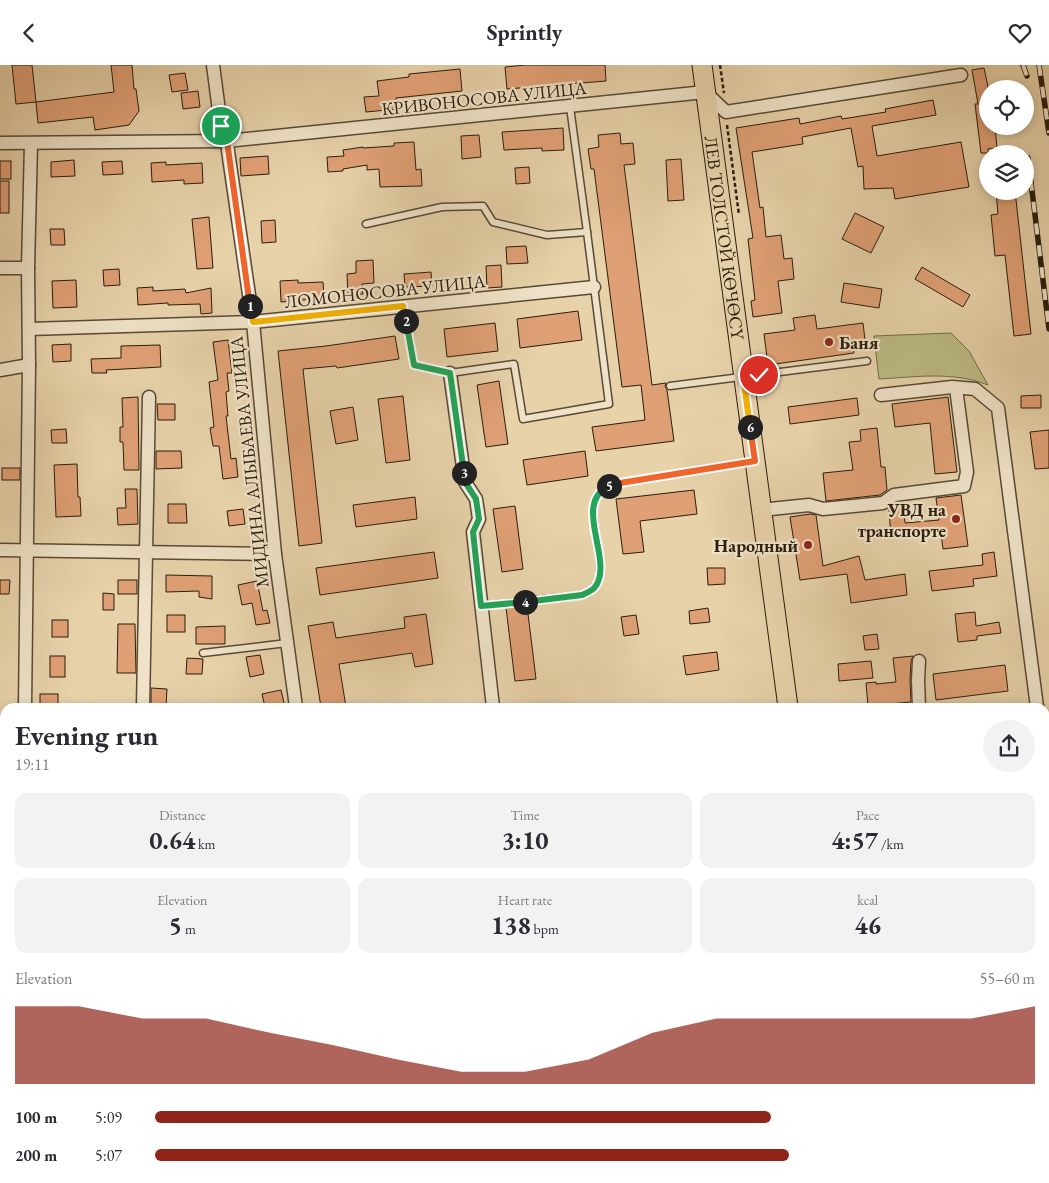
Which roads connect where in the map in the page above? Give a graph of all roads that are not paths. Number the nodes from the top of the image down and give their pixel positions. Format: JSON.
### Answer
{"nodes":[{"id":1,"x":213,"y":65,"type":"edge"},
{"id":2,"x":702,"y":65,"type":"edge"},
{"id":3,"x":961,"y":75,"type":"dead end"},
{"id":4,"x":705,"y":92,"type":"junction"},
{"id":5,"x":570,"y":107,"type":"junction"},
{"id":6,"x":227,"y":141,"type":"junction"},
{"id":7,"x":0,"y":143,"type":"edge"},
{"id":8,"x":31,"y":144,"type":"junction"},
{"id":9,"x":366,"y":224,"type":"dead end"},
{"id":10,"x":587,"y":232,"type":"junction"},
{"id":11,"x":0,"y":268,"type":"edge"},
{"id":12,"x":28,"y":268,"type":"junction"},
{"id":13,"x":594,"y":287,"type":"junction"},
{"id":14,"x":403,"y":306,"type":"junction"},
{"id":15,"x":253,"y":322,"type":"junction"},
{"id":16,"x":29,"y":329,"type":"junction"},
{"id":17,"x":867,"y":361,"type":"dead end"},
{"id":18,"x":29,"y":365,"type":"junction"},
{"id":19,"x":0,"y":370,"type":"edge"},
{"id":20,"x":450,"y":373,"type":"junction"},
{"id":21,"x":743,"y":376,"type":"junction"},
{"id":22,"x":670,"y":386,"type":"dead end"},
{"id":23,"x":956,"y":387,"type":"junction"},
{"id":24,"x":881,"y":395,"type":"dead end"},
{"id":25,"x":149,"y":397,"type":"dead end"},
{"id":26,"x":755,"y":461,"type":"junction"},
{"id":27,"x":761,"y":510,"type":"junction"},
{"id":28,"x":0,"y":550,"type":"edge"},
{"id":29,"x":27,"y":550,"type":"junction"},
{"id":30,"x":146,"y":551,"type":"junction"},
{"id":31,"x":275,"y":554,"type":"junction"},
{"id":32,"x":481,"y":606,"type":"junction"},
{"id":33,"x":287,"y":643,"type":"junction"},
{"id":34,"x":203,"y":653,"type":"dead end"},
{"id":35,"x":919,"y":661,"type":"dead end"},
{"id":36,"x":25,"y":703,"type":"edge"},
{"id":37,"x":143,"y":703,"type":"edge"},
{"id":38,"x":295,"y":703,"type":"edge"},
{"id":39,"x":493,"y":703,"type":"edge"},
{"id":40,"x":787,"y":703,"type":"edge"},
{"id":41,"x":919,"y":703,"type":"edge"},
{"id":42,"x":1037,"y":703,"type":"edge"}],
"edges":[{"from":1,"to":6,"type":"street","name":"МИДИНА АЛЫБАЕВА УЛИЦА"},
{"from":2,"to":4,"type":"main road","name":"ЛЕВ ТОЛСТОЙ КӨЧӨСҮ"},
{"from":3,"to":4,"type":"street"},
{"from":4,"to":5,"type":"street","name":"КРИВОНОСОВА УЛИЦА"},
{"from":4,"to":21,"type":"main road","name":"ЛЕВ ТОЛСТОЙ КӨЧӨСҮ"},
{"from":5,"to":6,"type":"street","name":"КРИВОНОСОВА УЛИЦА"},
{"from":5,"to":10,"type":"lane"},
{"from":6,"to":8,"type":"street","name":"КРИВОНОСОВА УЛИЦА"},
{"from":6,"to":15,"type":"street","name":"МИДИНА АЛЫБАЕВА УЛИЦА"},
{"from":7,"to":8,"type":"street","name":"КРИВОНОСОВА УЛИЦА"},
{"from":8,"to":12,"type":"street"},
{"from":9,"to":10,"type":"lane"},
{"from":10,"to":13,"type":"lane"},
{"from":11,"to":12,"type":"street"},
{"from":12,"to":16,"type":"street"},
{"from":13,"to":14,"type":"street","name":"ЛОМОНОСОВА УЛИЦА"},
{"from":13,"to":20,"type":"lane"},
{"from":14,"to":15,"type":"street","name":"ЛОМОНОСОВА УЛИЦА"},
{"from":14,"to":20,"type":"lane"},
{"from":15,"to":16,"type":"street","name":"ЛОМОНОСОВА УЛИЦА"},
{"from":15,"to":31,"type":"street","name":"МИДИНА АЛЫБАЕВА УЛИЦА"},
{"from":16,"to":18,"type":"street"},
{"from":17,"to":21,"type":"lane"},
{"from":18,"to":19,"type":"street"},
{"from":18,"to":29,"type":"street"},
{"from":20,"to":32,"type":"street"},
{"from":21,"to":22,"type":"lane"},
{"from":21,"to":26,"type":"main road","name":"ЛЕВ ТОЛСТОЙ КӨЧӨСҮ"},
{"from":23,"to":24,"type":"street"},
{"from":23,"to":27,"type":"street"},
{"from":23,"to":42,"type":"street"},
{"from":25,"to":30,"type":"street"},
{"from":26,"to":27,"type":"main road","name":"ЛЕВ ТОЛСТОЙ КӨЧӨСҮ"},
{"from":26,"to":32,"type":"lane"},
{"from":27,"to":40,"type":"main road","name":"ЛЕВ ТОЛСТОЙ КӨЧӨСҮ"},
{"from":28,"to":29,"type":"street"},
{"from":29,"to":30,"type":"street"},
{"from":29,"to":36,"type":"street"},
{"from":30,"to":31,"type":"street"},
{"from":30,"to":37,"type":"street"},
{"from":31,"to":33,"type":"street","name":"МИДИНА АЛЫБАЕВА УЛИЦА"},
{"from":32,"to":39,"type":"street"},
{"from":33,"to":34,"type":"lane"},
{"from":33,"to":38,"type":"street","name":"МИДИНА АЛЫБАЕВА УЛИЦА"},
{"from":35,"to":41,"type":"street"}]}
